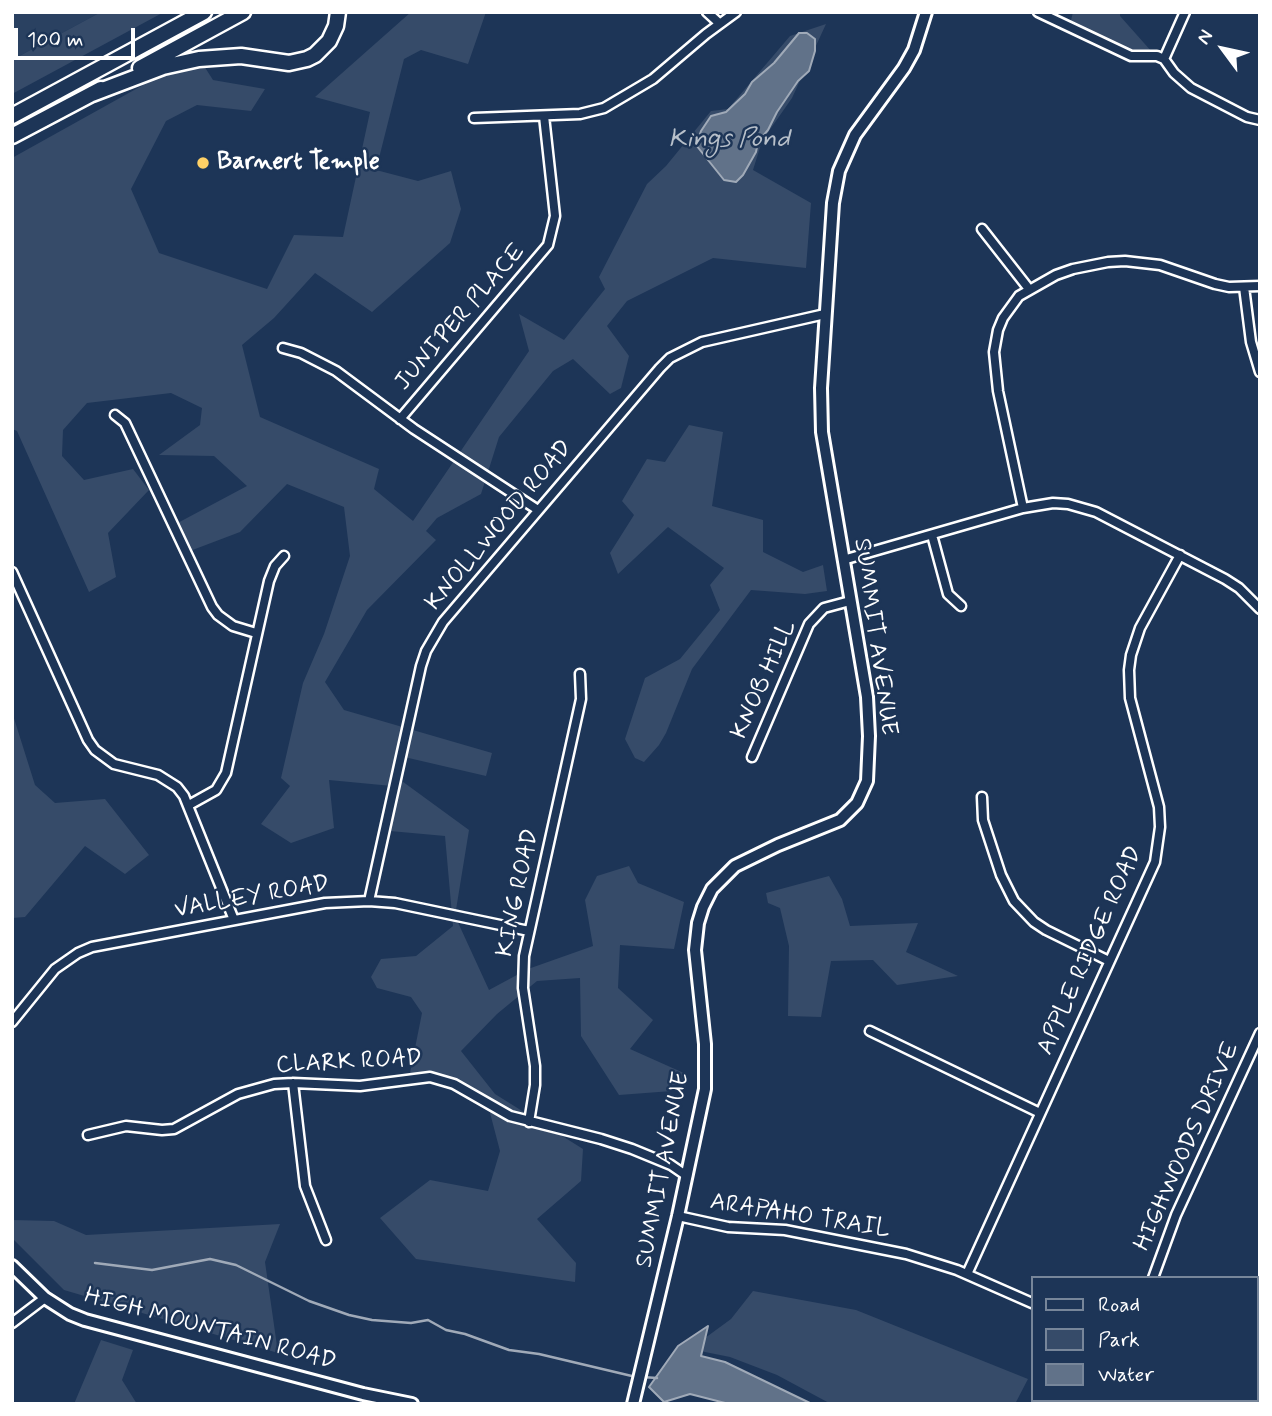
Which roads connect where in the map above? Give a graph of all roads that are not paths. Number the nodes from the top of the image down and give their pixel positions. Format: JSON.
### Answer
{"nodes":[{"id":1,"x":189,"y":12,"type":"edge"},
{"id":2,"x":204,"y":12,"type":"edge"},
{"id":3,"x":243,"y":12,"type":"edge"},
{"id":4,"x":338,"y":12,"type":"edge"},
{"id":5,"x":707,"y":12,"type":"edge"},
{"id":6,"x":736,"y":12,"type":"edge"},
{"id":7,"x":926,"y":12,"type":"edge"},
{"id":8,"x":1038,"y":12,"type":"edge"},
{"id":9,"x":1185,"y":12,"type":"edge"},
{"id":10,"x":719,"y":23,"type":"junction"},
{"id":11,"x":1164,"y":59,"type":"junction"},
{"id":12,"x":80,"y":79,"type":"junction"},
{"id":13,"x":92,"y":93,"type":"junction"},
{"id":14,"x":12,"y":116,"type":"edge"},
{"id":15,"x":544,"y":116,"type":"junction"},
{"id":16,"x":474,"y":118,"type":"dead end"},
{"id":17,"x":1260,"y":120,"type":"edge"},
{"id":18,"x":12,"y":138,"type":"edge"},
{"id":19,"x":982,"y":229,"type":"dead end"},
{"id":20,"x":1260,"y":286,"type":"edge"},
{"id":21,"x":1244,"y":287,"type":"junction"},
{"id":22,"x":1029,"y":289,"type":"junction"},
{"id":23,"x":825,"y":314,"type":"junction"},
{"id":24,"x":283,"y":348,"type":"dead end"},
{"id":25,"x":1260,"y":372,"type":"edge"},
{"id":26,"x":115,"y":415,"type":"dead end"},
{"id":27,"x":400,"y":419,"type":"junction"},
{"id":28,"x":1023,"y":508,"type":"junction"},
{"id":29,"x":538,"y":510,"type":"junction"},
{"id":30,"x":932,"y":535,"type":"junction"},
{"id":31,"x":1180,"y":555,"type":"junction"},
{"id":32,"x":284,"y":556,"type":"dead end"},
{"id":33,"x":843,"y":560,"type":"junction"},
{"id":34,"x":12,"y":572,"type":"edge"},
{"id":35,"x":850,"y":601,"type":"junction"},
{"id":36,"x":961,"y":606,"type":"dead end"},
{"id":37,"x":1260,"y":609,"type":"edge"},
{"id":38,"x":256,"y":633,"type":"junction"},
{"id":39,"x":580,"y":674,"type":"dead end"},
{"id":40,"x":752,"y":757,"type":"dead end"},
{"id":41,"x":982,"y":797,"type":"dead end"},
{"id":42,"x":189,"y":805,"type":"junction"},
{"id":43,"x":369,"y":901,"type":"junction"},
{"id":44,"x":234,"y":920,"type":"junction"},
{"id":45,"x":529,"y":931,"type":"junction"},
{"id":46,"x":1109,"y":961,"type":"junction"},
{"id":47,"x":12,"y":1022,"type":"edge"},
{"id":48,"x":870,"y":1031,"type":"dead end"},
{"id":49,"x":1260,"y":1033,"type":"edge"},
{"id":50,"x":293,"y":1083,"type":"junction"},
{"id":51,"x":1040,"y":1113,"type":"junction"},
{"id":52,"x":529,"y":1122,"type":"junction"},
{"id":53,"x":88,"y":1135,"type":"dead end"},
{"id":54,"x":687,"y":1176,"type":"junction"},
{"id":55,"x":678,"y":1216,"type":"junction"},
{"id":56,"x":326,"y":1240,"type":"dead end"},
{"id":57,"x":12,"y":1266,"type":"edge"},
{"id":58,"x":967,"y":1274,"type":"junction"},
{"id":59,"x":1154,"y":1276,"type":"edge"},
{"id":60,"x":45,"y":1298,"type":"junction"},
{"id":61,"x":1030,"y":1302,"type":"edge"},
{"id":62,"x":12,"y":1323,"type":"edge"},
{"id":63,"x":412,"y":1404,"type":"edge"},
{"id":64,"x":633,"y":1404,"type":"edge"}],
"edges":[{"from":1,"to":12,"type":"highway"},
{"from":2,"to":12,"type":"highway"},
{"from":3,"to":13,"type":"highway"},
{"from":4,"to":13,"type":"highway"},
{"from":5,"to":10,"type":"street"},
{"from":6,"to":10,"type":"street"},
{"from":7,"to":23,"type":"street","name":"SUMMIT AVENUE"},
{"from":8,"to":11,"type":"street"},
{"from":9,"to":11,"type":"street"},
{"from":10,"to":15,"type":"street"},
{"from":11,"to":17,"type":"street"},
{"from":12,"to":14,"type":"highway"},
{"from":13,"to":18,"type":"highway"},
{"from":15,"to":16,"type":"street"},
{"from":15,"to":27,"type":"street","name":"JUNIPER PLACE"},
{"from":19,"to":22,"type":"street"},
{"from":20,"to":21,"type":"street"},
{"from":21,"to":22,"type":"street"},
{"from":21,"to":25,"type":"street"},
{"from":22,"to":28,"type":"street"},
{"from":23,"to":29,"type":"street","name":"KNOLLWOOD ROAD"},
{"from":23,"to":33,"type":"street","name":"SUMMIT AVENUE"},
{"from":24,"to":27,"type":"street"},
{"from":26,"to":38,"type":"street"},
{"from":27,"to":29,"type":"street"},
{"from":28,"to":30,"type":"street"},
{"from":28,"to":31,"type":"street"},
{"from":29,"to":43,"type":"street","name":"KNOLLWOOD ROAD"},
{"from":30,"to":33,"type":"street"},
{"from":30,"to":36,"type":"street"},
{"from":31,"to":37,"type":"street"},
{"from":31,"to":46,"type":"street","name":"APPLE RIDGE ROAD"},
{"from":32,"to":38,"type":"street"},
{"from":33,"to":35,"type":"street","name":"SUMMIT AVENUE"},
{"from":34,"to":42,"type":"street"},
{"from":35,"to":40,"type":"street","name":"KNOB HILL"},
{"from":35,"to":54,"type":"street","name":"SUMMIT AVENUE"},
{"from":38,"to":42,"type":"street"},
{"from":39,"to":45,"type":"street","name":"KING ROAD"},
{"from":41,"to":46,"type":"street"},
{"from":42,"to":44,"type":"street"},
{"from":43,"to":44,"type":"street","name":"VALLEY ROAD"},
{"from":43,"to":45,"type":"street","name":"VALLEY ROAD"},
{"from":44,"to":47,"type":"street","name":"VALLEY ROAD"},
{"from":45,"to":52,"type":"street","name":"KING ROAD"},
{"from":46,"to":51,"type":"street","name":"APPLE RIDGE ROAD"},
{"from":48,"to":51,"type":"street"},
{"from":49,"to":59,"type":"street","name":"HIGHWOODS DRIVE"},
{"from":50,"to":52,"type":"street","name":"CLARK ROAD"},
{"from":50,"to":53,"type":"street","name":"CLARK ROAD"},
{"from":50,"to":56,"type":"street"},
{"from":51,"to":58,"type":"street","name":"APPLE RIDGE ROAD"},
{"from":52,"to":54,"type":"street","name":"CLARK ROAD"},
{"from":54,"to":55,"type":"street","name":"SUMMIT AVENUE"},
{"from":55,"to":58,"type":"street","name":"ARAPAHO TRAIL"},
{"from":55,"to":64,"type":"street","name":"SUMMIT AVENUE"},
{"from":57,"to":60,"type":"street","name":"HIGH MOUNTAIN ROAD"},
{"from":58,"to":61,"type":"street","name":"ARAPAHO TRAIL"},
{"from":60,"to":62,"type":"street"},
{"from":60,"to":63,"type":"street","name":"HIGH MOUNTAIN ROAD"}]}
